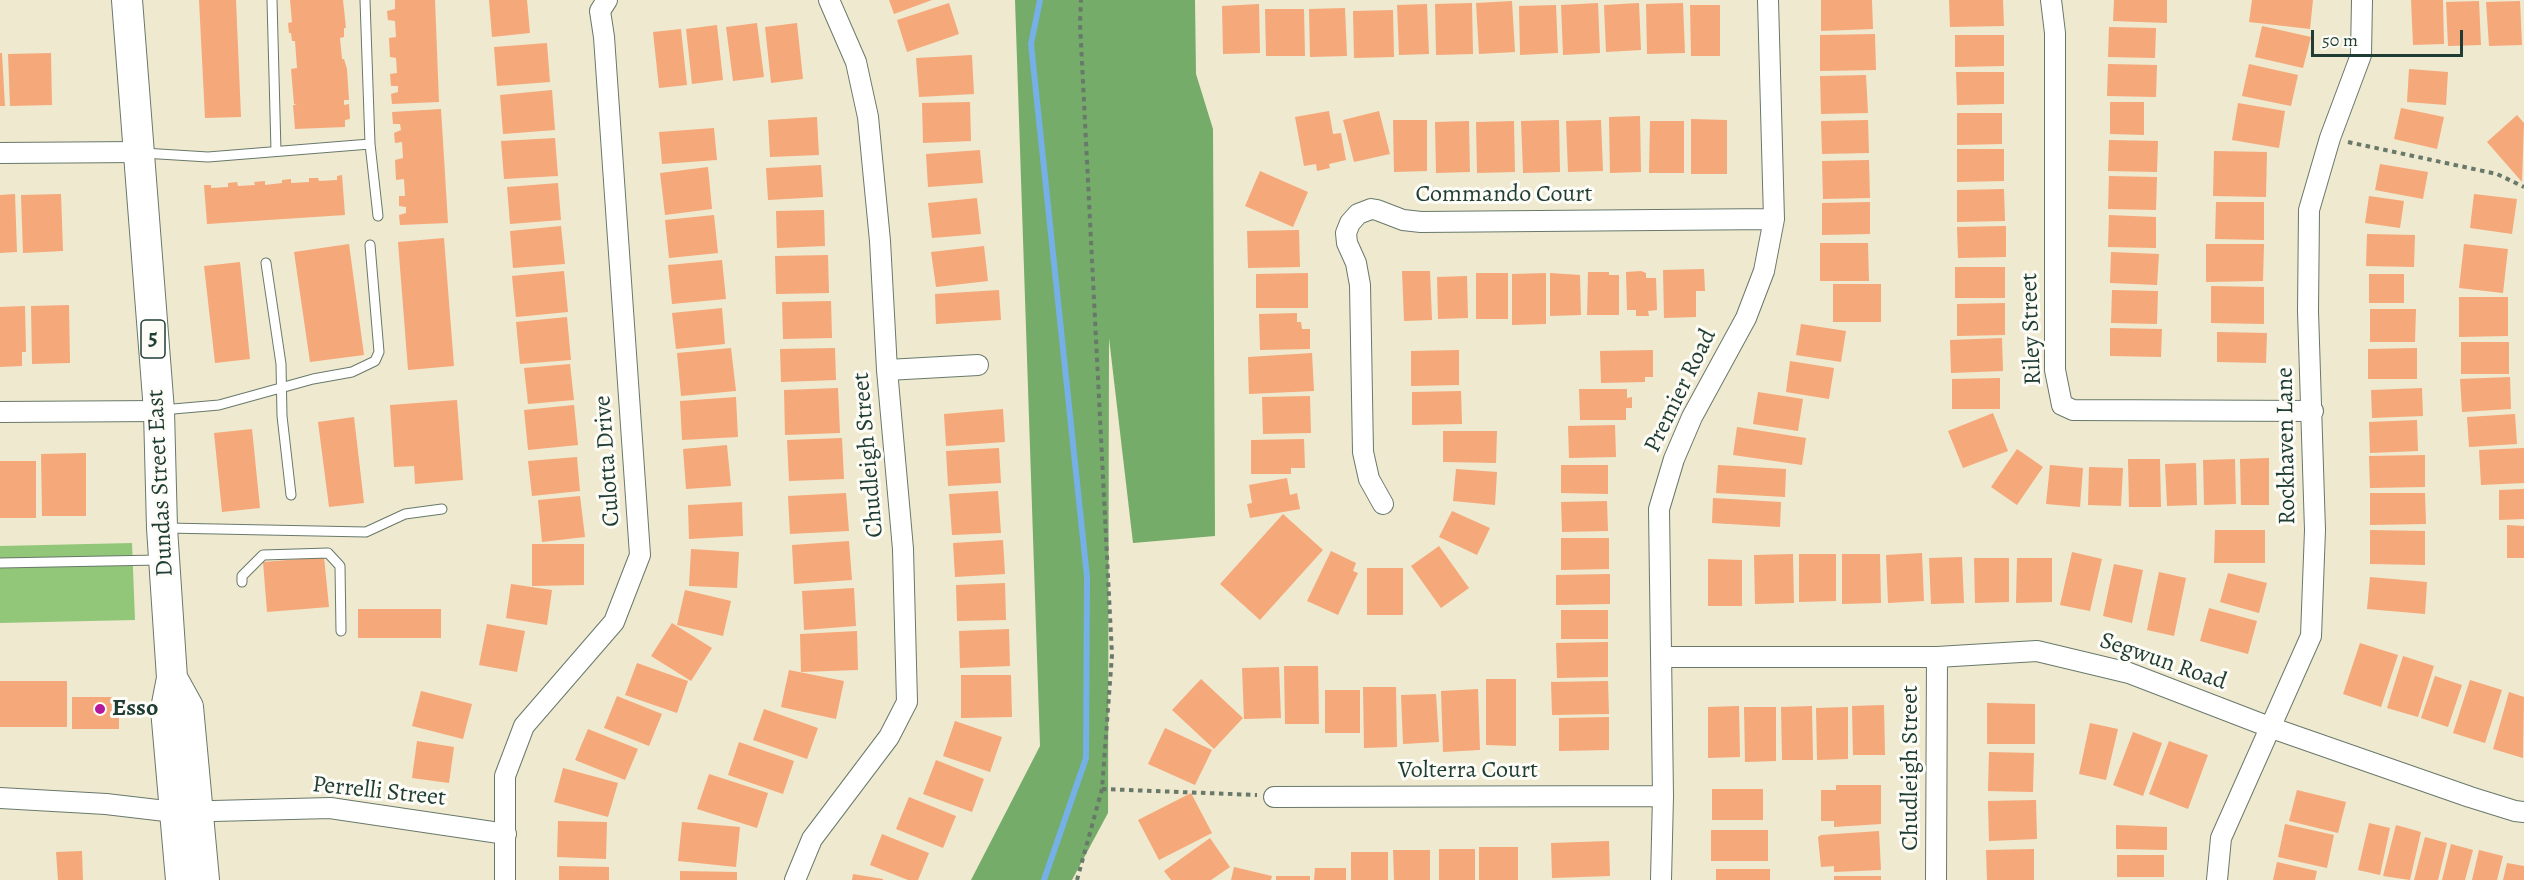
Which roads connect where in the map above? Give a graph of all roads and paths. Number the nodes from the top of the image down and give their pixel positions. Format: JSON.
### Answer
{"nodes":[{"id":1,"x":127,"y":0,"type":"edge"},
{"id":2,"x":272,"y":0,"type":"edge"},
{"id":3,"x":365,"y":0,"type":"edge"},
{"id":4,"x":607,"y":0,"type":"edge"},
{"id":5,"x":829,"y":0,"type":"edge"},
{"id":6,"x":1081,"y":0,"type":"edge"},
{"id":7,"x":1768,"y":0,"type":"edge"},
{"id":8,"x":2051,"y":0,"type":"edge"},
{"id":9,"x":2362,"y":0,"type":"edge"},
{"id":10,"x":2330,"y":138,"type":"junction"},
{"id":11,"x":370,"y":144,"type":"junction"},
{"id":12,"x":276,"y":151,"type":"junction"},
{"id":13,"x":138,"y":152,"type":"junction"},
{"id":14,"x":0,"y":153,"type":"edge"},
{"id":15,"x":2524,"y":188,"type":"edge"},
{"id":16,"x":378,"y":216,"type":"dead end"},
{"id":17,"x":1774,"y":219,"type":"junction"},
{"id":18,"x":370,"y":245,"type":"dead end"},
{"id":19,"x":266,"y":263,"type":"dead end"},
{"id":20,"x":978,"y":365,"type":"dead end"},
{"id":21,"x":887,"y":370,"type":"junction"},
{"id":22,"x":282,"y":387,"type":"junction"},
{"id":23,"x":159,"y":411,"type":"junction"},
{"id":24,"x":2313,"y":411,"type":"junction"},
{"id":25,"x":0,"y":412,"type":"edge"},
{"id":26,"x":291,"y":495,"type":"dead end"},
{"id":27,"x":1383,"y":504,"type":"dead end"},
{"id":28,"x":442,"y":509,"type":"dead end"},
{"id":29,"x":162,"y":528,"type":"junction"},
{"id":30,"x":164,"y":560,"type":"junction"},
{"id":31,"x":0,"y":563,"type":"edge"},
{"id":32,"x":242,"y":582,"type":"dead end"},
{"id":33,"x":341,"y":631,"type":"dead end"},
{"id":34,"x":1662,"y":657,"type":"junction"},
{"id":35,"x":1937,"y":657,"type":"junction"},
{"id":36,"x":2272,"y":728,"type":"junction"},
{"id":37,"x":1102,"y":789,"type":"junction"},
{"id":38,"x":1274,"y":796,"type":"joint"},
{"id":39,"x":1663,"y":796,"type":"junction"},
{"id":40,"x":0,"y":798,"type":"edge"},
{"id":41,"x":2524,"y":812,"type":"edge"},
{"id":42,"x":186,"y":813,"type":"junction"},
{"id":43,"x":506,"y":834,"type":"junction"},
{"id":44,"x":181,"y":880,"type":"edge"},
{"id":45,"x":204,"y":880,"type":"edge"},
{"id":46,"x":505,"y":880,"type":"edge"},
{"id":47,"x":795,"y":880,"type":"edge"},
{"id":48,"x":1077,"y":880,"type":"edge"},
{"id":49,"x":1661,"y":880,"type":"edge"},
{"id":50,"x":1936,"y":880,"type":"edge"},
{"id":51,"x":2217,"y":880,"type":"edge"}],
"edges":[{"from":1,"to":13,"type":"main road","name":"Dundas Street East","number":"5"},
{"from":2,"to":12,"type":"lane"},
{"from":3,"to":11,"type":"lane"},
{"from":4,"to":43,"type":"street","name":"Culotta Drive"},
{"from":5,"to":21,"type":"street","name":"Chudleigh Street"},
{"from":6,"to":37,"type":"path"},
{"from":7,"to":17,"type":"street","name":"Premier Road"},
{"from":8,"to":24,"type":"street","name":"Riley Street"},
{"from":9,"to":10,"type":"street","name":"Rockhaven Lane"},
{"from":10,"to":15,"type":"path"},
{"from":10,"to":24,"type":"street","name":"Rockhaven Lane"},
{"from":11,"to":12,"type":"lane"},
{"from":11,"to":16,"type":"lane"},
{"from":12,"to":13,"type":"lane"},
{"from":13,"to":14,"type":"street"},
{"from":13,"to":23,"type":"main road","name":"Dundas Street East","number":"5"},
{"from":17,"to":27,"type":"street","name":"Commando Court"},
{"from":17,"to":34,"type":"street","name":"Premier Road"},
{"from":18,"to":22,"type":"lane"},
{"from":19,"to":22,"type":"lane"},
{"from":20,"to":21,"type":"street"},
{"from":21,"to":47,"type":"street","name":"Chudleigh Street"},
{"from":22,"to":23,"type":"lane"},
{"from":22,"to":26,"type":"lane"},
{"from":23,"to":25,"type":"street"},
{"from":23,"to":29,"type":"main road","name":"Dundas Street East","number":"5"},
{"from":24,"to":36,"type":"street","name":"Rockhaven Lane"},
{"from":28,"to":29,"type":"lane"},
{"from":29,"to":30,"type":"main road","name":"Dundas Street East","number":"5"},
{"from":30,"to":31,"type":"lane"},
{"from":30,"to":42,"type":"main road","name":"Dundas Street East","number":"5"},
{"from":32,"to":33,"type":"lane"},
{"from":34,"to":35,"type":"street","name":"Segwun Road"},
{"from":34,"to":39,"type":"street","name":"Premier Road"},
{"from":35,"to":36,"type":"street","name":"Segwun Road"},
{"from":35,"to":50,"type":"street","name":"Chudleigh Street"},
{"from":36,"to":41,"type":"street","name":"Segwun Road"},
{"from":36,"to":51,"type":"street","name":"Rockhaven Lane"},
{"from":37,"to":38,"type":"path"},
{"from":37,"to":48,"type":"path"},
{"from":38,"to":39,"type":"street","name":"Volterra Court"},
{"from":39,"to":49,"type":"street","name":"Premier Road"},
{"from":40,"to":42,"type":"street","name":"Perrelli Street"},
{"from":42,"to":43,"type":"street","name":"Perrelli Street"},
{"from":42,"to":44,"type":"main road","name":"Dundas Street East","number":"5"},
{"from":42,"to":45,"type":"main road","name":"Dundas Street East","number":"5"},
{"from":43,"to":46,"type":"street","name":"Culotta Drive"}]}
